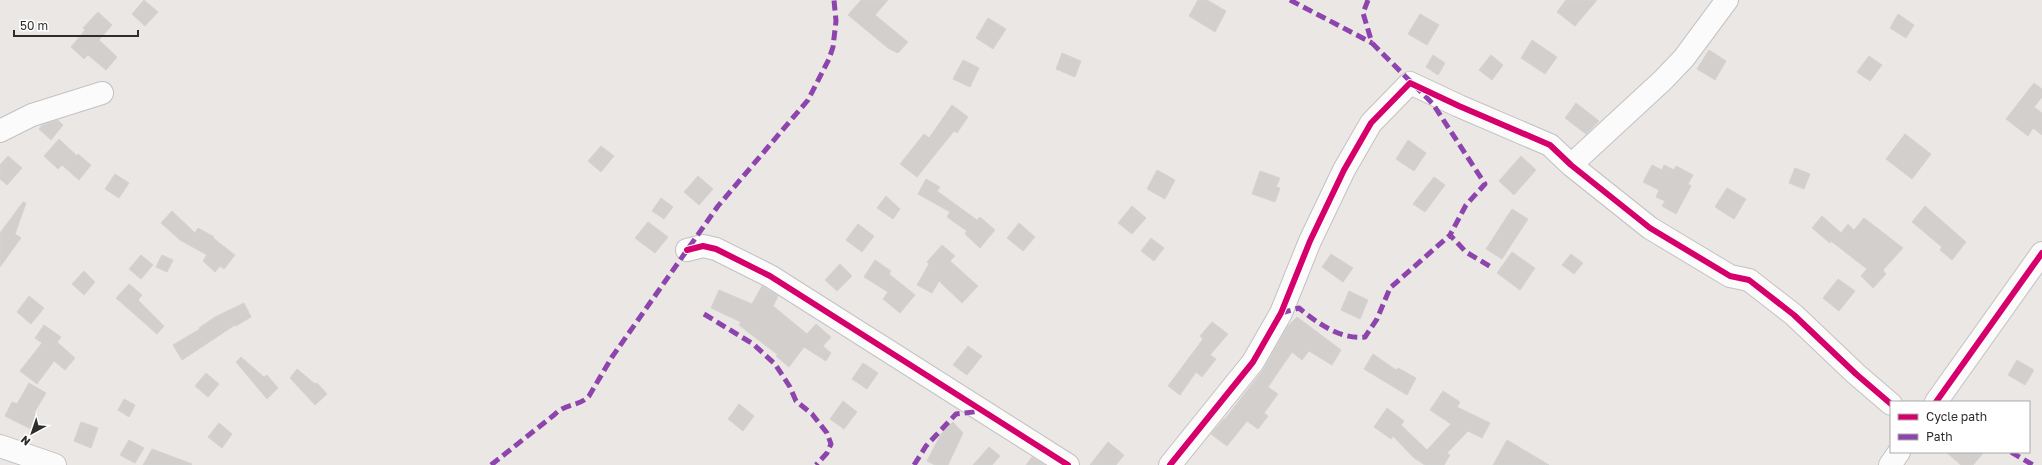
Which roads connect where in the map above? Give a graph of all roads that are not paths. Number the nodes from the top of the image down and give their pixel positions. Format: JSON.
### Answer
{"nodes":[{"id":1,"x":1727,"y":0,"type":"edge"},
{"id":2,"x":102,"y":93,"type":"dead end"},
{"id":3,"x":0,"y":131,"type":"edge"},
{"id":4,"x":1571,"y":165,"type":"junction"},
{"id":5,"x":687,"y":250,"type":"dead end"},
{"id":6,"x":2042,"y":253,"type":"edge"},
{"id":7,"x":1937,"y":401,"type":"edge"},
{"id":8,"x":1890,"y":403,"type":"edge"},
{"id":9,"x":0,"y":446,"type":"edge"},
{"id":10,"x":1898,"y":453,"type":"edge"},
{"id":11,"x":55,"y":465,"type":"edge"},
{"id":12,"x":1068,"y":465,"type":"edge"},
{"id":13,"x":1170,"y":465,"type":"edge"},
{"id":14,"x":1890,"y":465,"type":"edge"}],
"edges":[{"from":1,"to":4,"type":"street"},
{"from":2,"to":3,"type":"street"},
{"from":4,"to":8,"type":"street"},
{"from":4,"to":13,"type":"street"},
{"from":5,"to":12,"type":"street"},
{"from":6,"to":7,"type":"street"},
{"from":9,"to":11,"type":"street"},
{"from":10,"to":14,"type":"street"}]}
